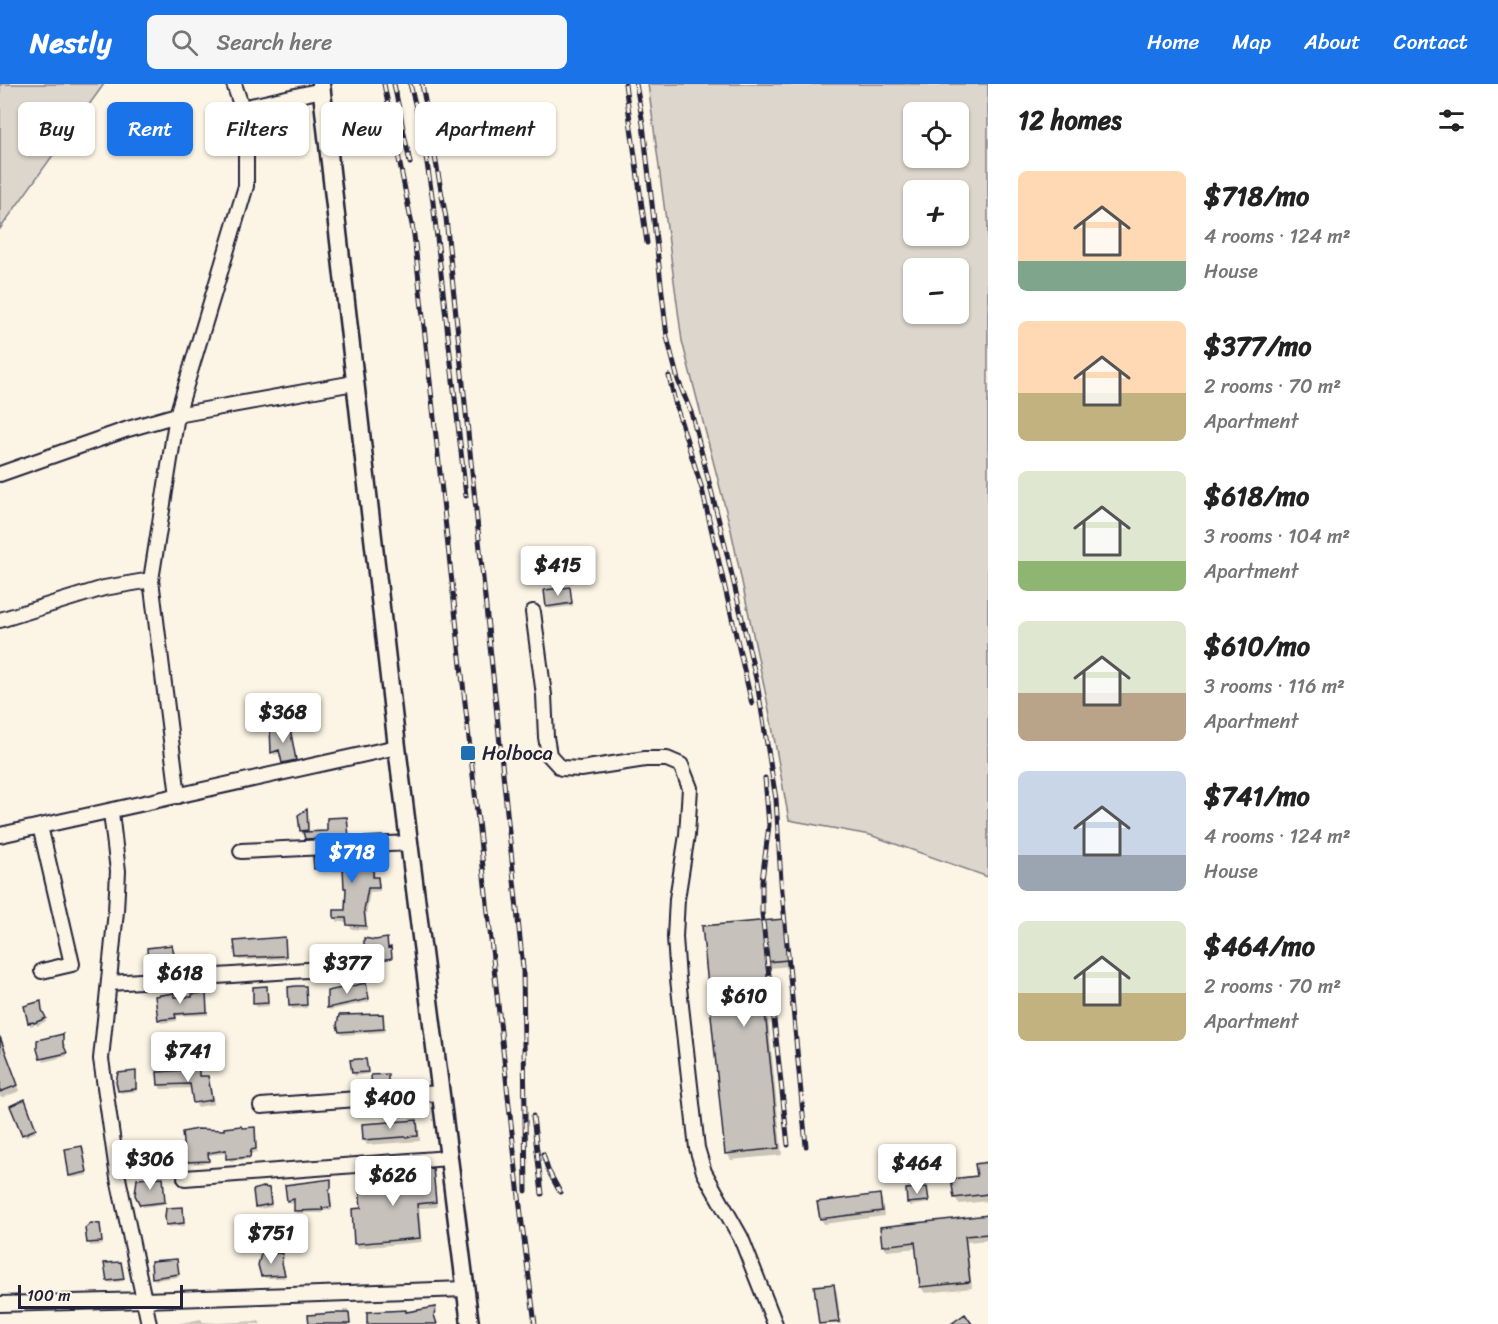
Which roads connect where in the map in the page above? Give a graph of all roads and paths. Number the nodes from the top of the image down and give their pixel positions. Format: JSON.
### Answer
{"nodes":[{"id":1,"x":234,"y":84,"type":"edge"},
{"id":2,"x":321,"y":87,"type":"edge"},
{"id":3,"x":240,"y":102,"type":"edge"},
{"id":4,"x":265,"y":102,"type":"edge"},
{"id":5,"x":246,"y":156,"type":"edge"},
{"id":6,"x":354,"y":383,"type":"junction"},
{"id":7,"x":177,"y":415,"type":"junction"},
{"id":8,"x":0,"y":474,"type":"edge"},
{"id":9,"x":151,"y":580,"type":"junction"},
{"id":10,"x":533,"y":612,"type":"dead end"},
{"id":11,"x":0,"y":620,"type":"edge"},
{"id":12,"x":397,"y":747,"type":"junction"},
{"id":13,"x":178,"y":796,"type":"junction"},
{"id":14,"x":111,"y":812,"type":"junction"},
{"id":15,"x":40,"y":826,"type":"junction"},
{"id":16,"x":0,"y":835,"type":"edge"},
{"id":17,"x":410,"y":843,"type":"junction"},
{"id":18,"x":241,"y":851,"type":"dead end"},
{"id":19,"x":307,"y":970,"type":"dead end"},
{"id":20,"x":42,"y":971,"type":"dead end"},
{"id":21,"x":110,"y":982,"type":"junction"},
{"id":22,"x":440,"y":1093,"type":"junction"},
{"id":23,"x":261,"y":1106,"type":"dead end"},
{"id":24,"x":449,"y":1158,"type":"junction"},
{"id":25,"x":184,"y":1178,"type":"dead end"},
{"id":26,"x":465,"y":1289,"type":"junction"},
{"id":27,"x":144,"y":1300,"type":"junction"},
{"id":28,"x":0,"y":1304,"type":"edge"},
{"id":29,"x":149,"y":1324,"type":"edge"},
{"id":30,"x":470,"y":1324,"type":"edge"},
{"id":31,"x":775,"y":1324,"type":"edge"}],
"edges":[{"from":1,"to":3,"type":"street"},
{"from":2,"to":4,"type":"street"},
{"from":2,"to":6,"type":"main road"},
{"from":5,"to":7,"type":"street"},
{"from":6,"to":7,"type":"street"},
{"from":6,"to":12,"type":"main road"},
{"from":7,"to":8,"type":"street"},
{"from":7,"to":9,"type":"street"},
{"from":9,"to":11,"type":"street"},
{"from":9,"to":13,"type":"street"},
{"from":10,"to":31,"type":"street"},
{"from":12,"to":13,"type":"street"},
{"from":12,"to":17,"type":"main road"},
{"from":13,"to":14,"type":"street"},
{"from":14,"to":15,"type":"street"},
{"from":14,"to":21,"type":"street"},
{"from":15,"to":16,"type":"street"},
{"from":15,"to":20,"type":"street"},
{"from":17,"to":18,"type":"street"},
{"from":17,"to":22,"type":"main road"},
{"from":19,"to":21,"type":"street"},
{"from":21,"to":27,"type":"street"},
{"from":22,"to":23,"type":"street"},
{"from":22,"to":24,"type":"main road"},
{"from":24,"to":25,"type":"street"},
{"from":24,"to":26,"type":"main road"},
{"from":26,"to":27,"type":"street"},
{"from":26,"to":30,"type":"main road"},
{"from":27,"to":28,"type":"street"},
{"from":27,"to":29,"type":"street"}]}
